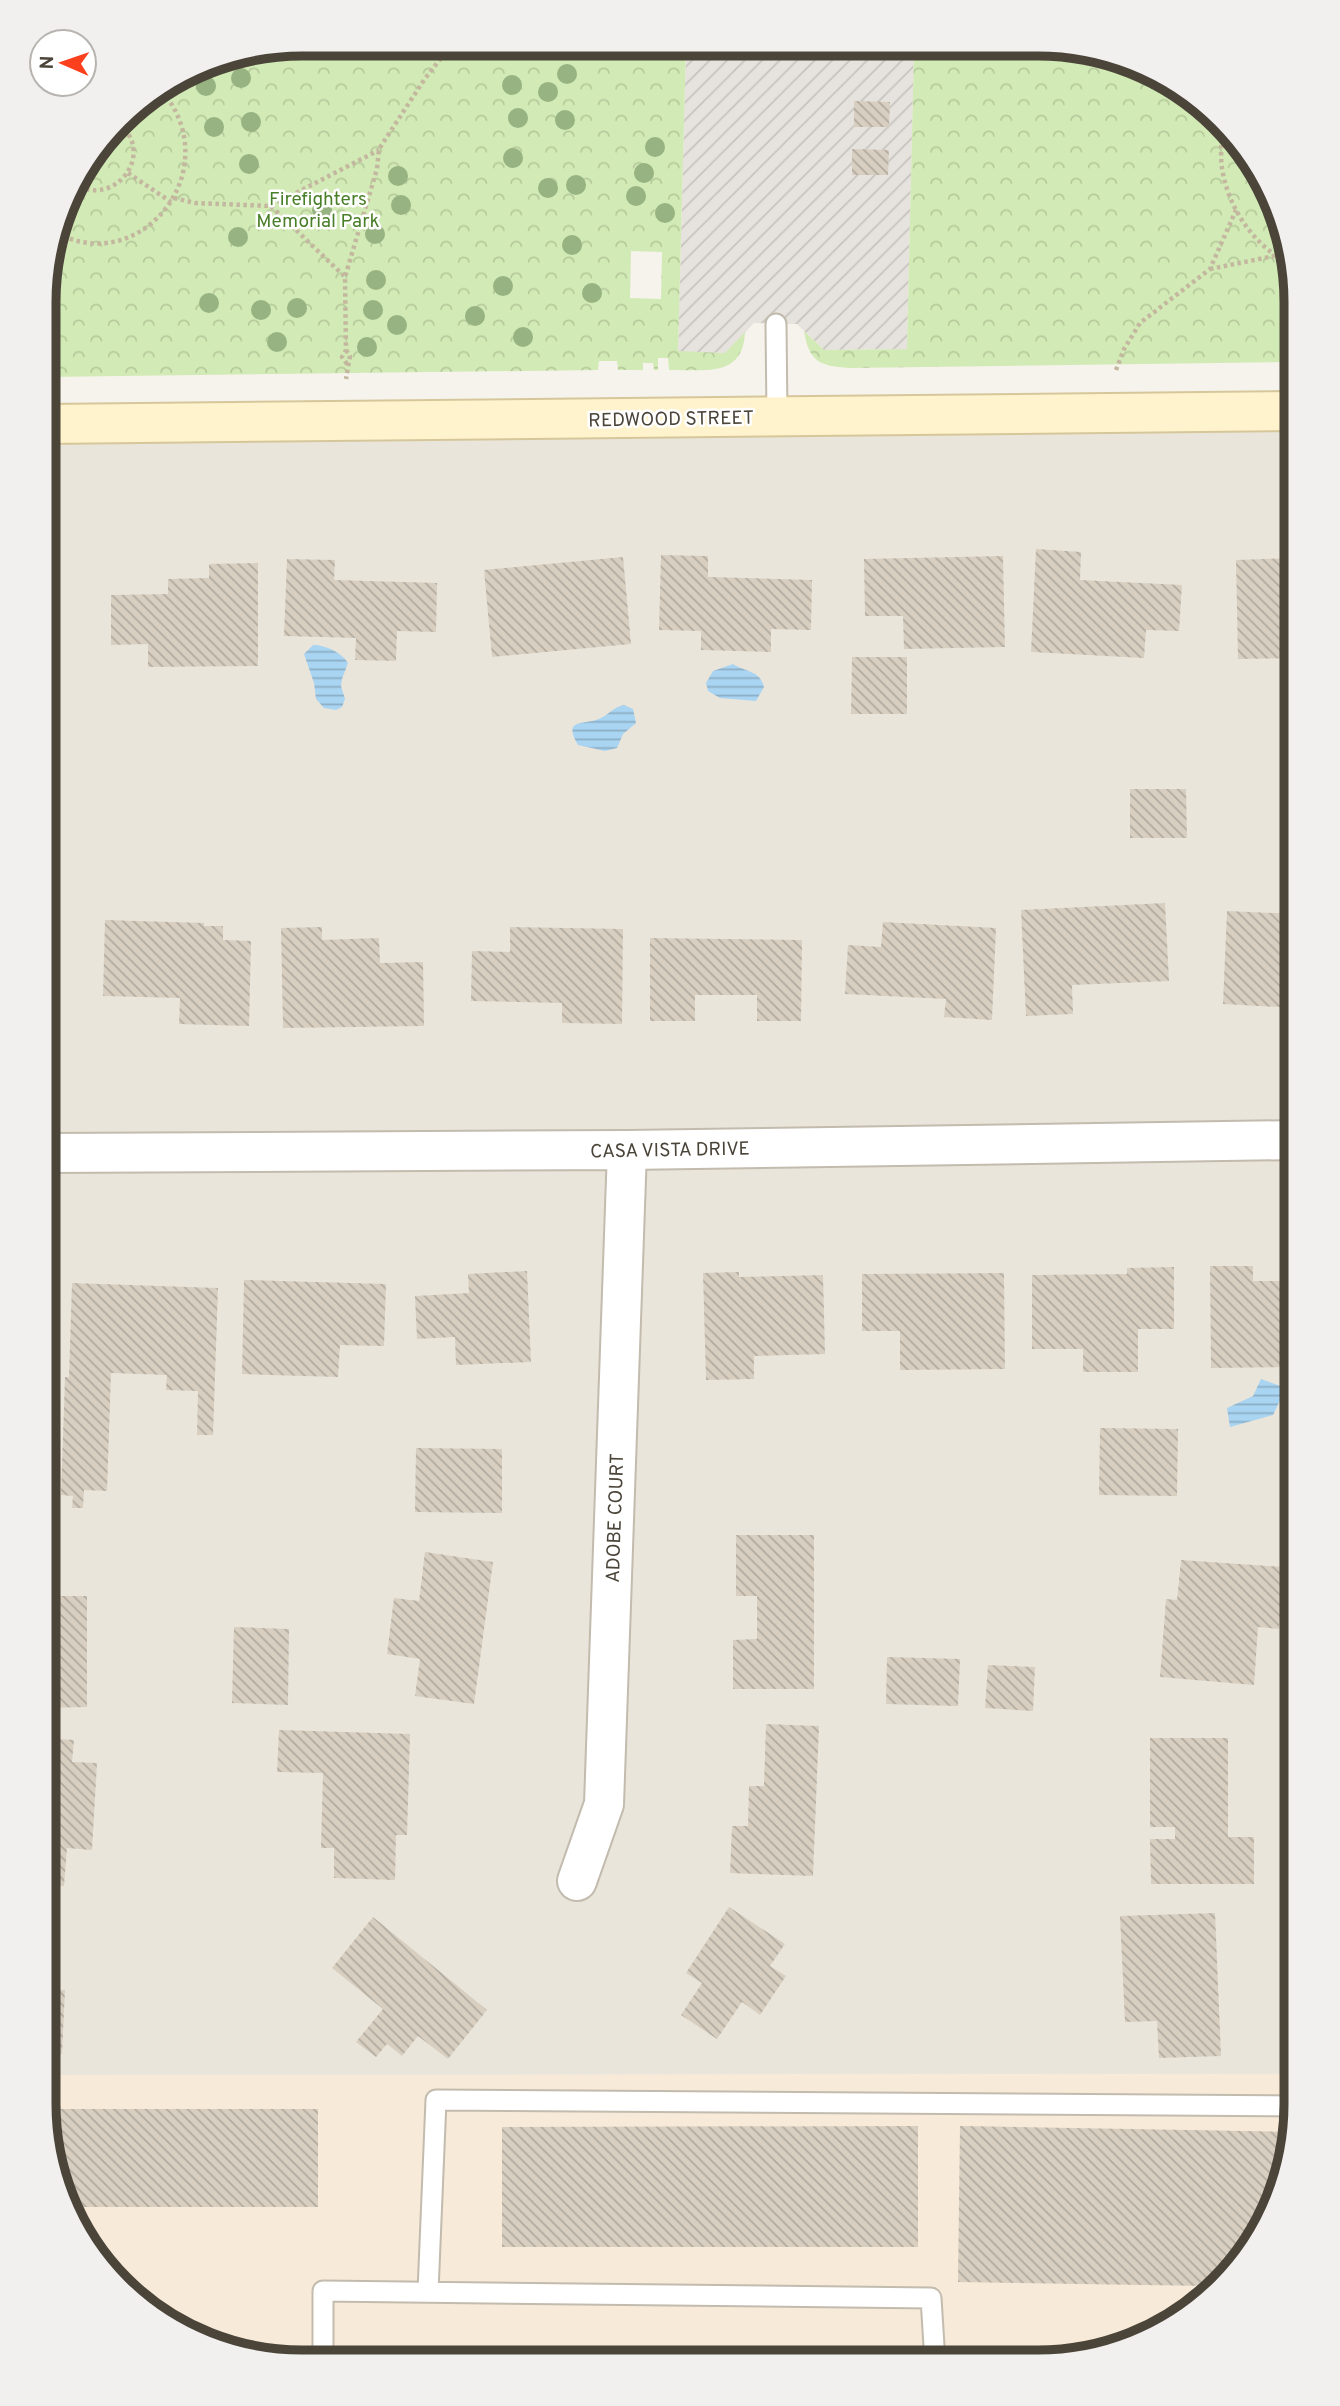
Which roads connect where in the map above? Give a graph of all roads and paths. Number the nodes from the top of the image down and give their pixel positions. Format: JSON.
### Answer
{"nodes":[{"id":1,"x":442,"y":57,"type":"edge"},
{"id":2,"x":166,"y":97,"type":"edge"},
{"id":3,"x":125,"y":131,"type":"edge"},
{"id":4,"x":1222,"y":139,"type":"edge"},
{"id":5,"x":379,"y":149,"type":"junction"},
{"id":6,"x":128,"y":173,"type":"junction"},
{"id":7,"x":83,"y":189,"type":"edge"},
{"id":8,"x":172,"y":200,"type":"junction"},
{"id":9,"x":271,"y":206,"type":"junction"},
{"id":10,"x":1236,"y":210,"type":"junction"},
{"id":11,"x":65,"y":236,"type":"edge"},
{"id":12,"x":1275,"y":256,"type":"junction"},
{"id":13,"x":1280,"y":259,"type":"edge"},
{"id":14,"x":1210,"y":269,"type":"junction"},
{"id":15,"x":345,"y":277,"type":"junction"},
{"id":16,"x":776,"y":324,"type":"dead end"},
{"id":17,"x":1116,"y":370,"type":"dead end"},
{"id":18,"x":346,"y":379,"type":"dead end"},
{"id":19,"x":1284,"y":411,"type":"edge"},
{"id":20,"x":777,"y":416,"type":"junction"},
{"id":21,"x":56,"y":424,"type":"edge"},
{"id":22,"x":1284,"y":1140,"type":"edge"},
{"id":23,"x":627,"y":1150,"type":"junction"},
{"id":24,"x":56,"y":1153,"type":"edge"},
{"id":25,"x":577,"y":1881,"type":"dead end"},
{"id":26,"x":1283,"y":2106,"type":"edge"},
{"id":27,"x":428,"y":2292,"type":"junction"},
{"id":28,"x":323,"y":2350,"type":"edge"},
{"id":29,"x":934,"y":2350,"type":"edge"}],
"edges":[{"from":1,"to":5,"type":"path"},
{"from":2,"to":8,"type":"path"},
{"from":3,"to":6,"type":"path"},
{"from":4,"to":10,"type":"path"},
{"from":5,"to":9,"type":"path"},
{"from":5,"to":15,"type":"path"},
{"from":6,"to":7,"type":"path"},
{"from":6,"to":8,"type":"path"},
{"from":8,"to":9,"type":"path"},
{"from":8,"to":11,"type":"path"},
{"from":9,"to":15,"type":"path"},
{"from":10,"to":12,"type":"path"},
{"from":10,"to":14,"type":"path"},
{"from":12,"to":13,"type":"path"},
{"from":12,"to":14,"type":"path"},
{"from":14,"to":17,"type":"path"},
{"from":15,"to":18,"type":"path"},
{"from":16,"to":20,"type":"lane"},
{"from":19,"to":20,"type":"street","name":"REDWOOD STREET"},
{"from":20,"to":21,"type":"street","name":"REDWOOD STREET"},
{"from":22,"to":23,"type":"street","name":"CASA VISTA DRIVE"},
{"from":23,"to":24,"type":"street","name":"CASA VISTA DRIVE"},
{"from":23,"to":25,"type":"street","name":"ADOBE COURT"},
{"from":26,"to":27,"type":"lane"},
{"from":27,"to":28,"type":"lane"},
{"from":27,"to":29,"type":"lane"}]}
